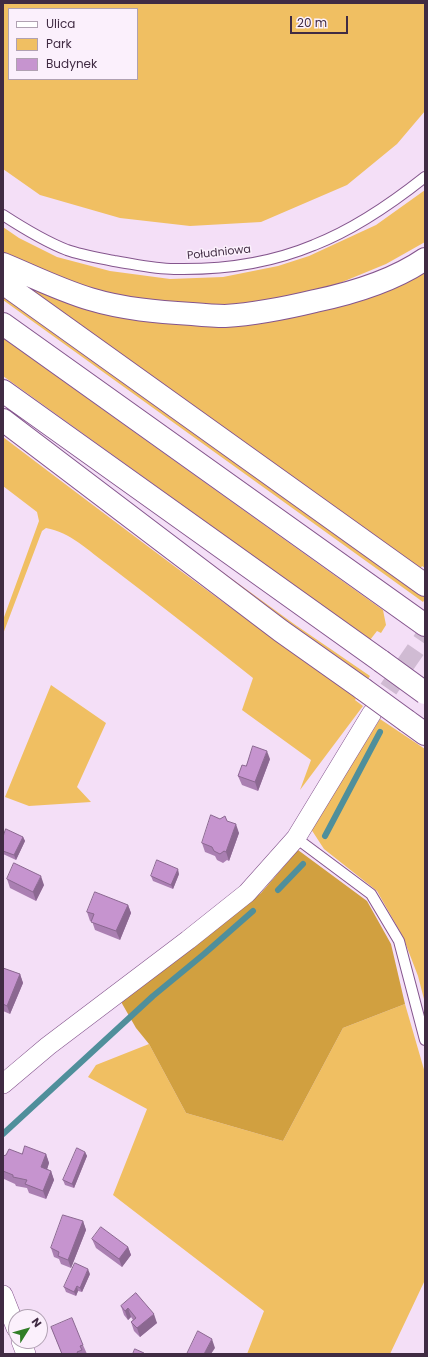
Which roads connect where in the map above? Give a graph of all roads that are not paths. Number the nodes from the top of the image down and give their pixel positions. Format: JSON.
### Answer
{"nodes":[{"id":1,"x":425,"y":176,"type":"edge"},
{"id":2,"x":3,"y":215,"type":"edge"},
{"id":3,"x":425,"y":259,"type":"edge"},
{"id":4,"x":3,"y":264,"type":"edge"},
{"id":5,"x":3,"y":283,"type":"edge"},
{"id":6,"x":3,"y":324,"type":"edge"},
{"id":7,"x":3,"y":391,"type":"edge"},
{"id":8,"x":3,"y":420,"type":"edge"},
{"id":9,"x":425,"y":585,"type":"edge"},
{"id":10,"x":419,"y":621,"type":"edge"},
{"id":11,"x":425,"y":693,"type":"edge"},
{"id":12,"x":372,"y":713,"type":"tunnel mouth"},
{"id":13,"x":425,"y":734,"type":"edge"},
{"id":14,"x":296,"y":838,"type":"junction"},
{"id":15,"x":425,"y":1040,"type":"edge"},
{"id":16,"x":3,"y":1084,"type":"edge"},
{"id":17,"x":3,"y":1295,"type":"edge"},
{"id":18,"x":9,"y":1309,"type":"edge"}],
"edges":[{"from":1,"to":2,"type":"lane","name":"Południowa"},
{"from":3,"to":4,"type":"highway"},
{"from":5,"to":9,"type":"highway"},
{"from":6,"to":10,"type":"highway"},
{"from":7,"to":11,"type":"highway","bridge":true},
{"from":8,"to":13,"type":"highway","bridge":true},
{"from":12,"to":14,"type":"street"},
{"from":14,"to":15,"type":"lane"},
{"from":14,"to":16,"type":"street"},
{"from":17,"to":18,"type":"street"}]}
